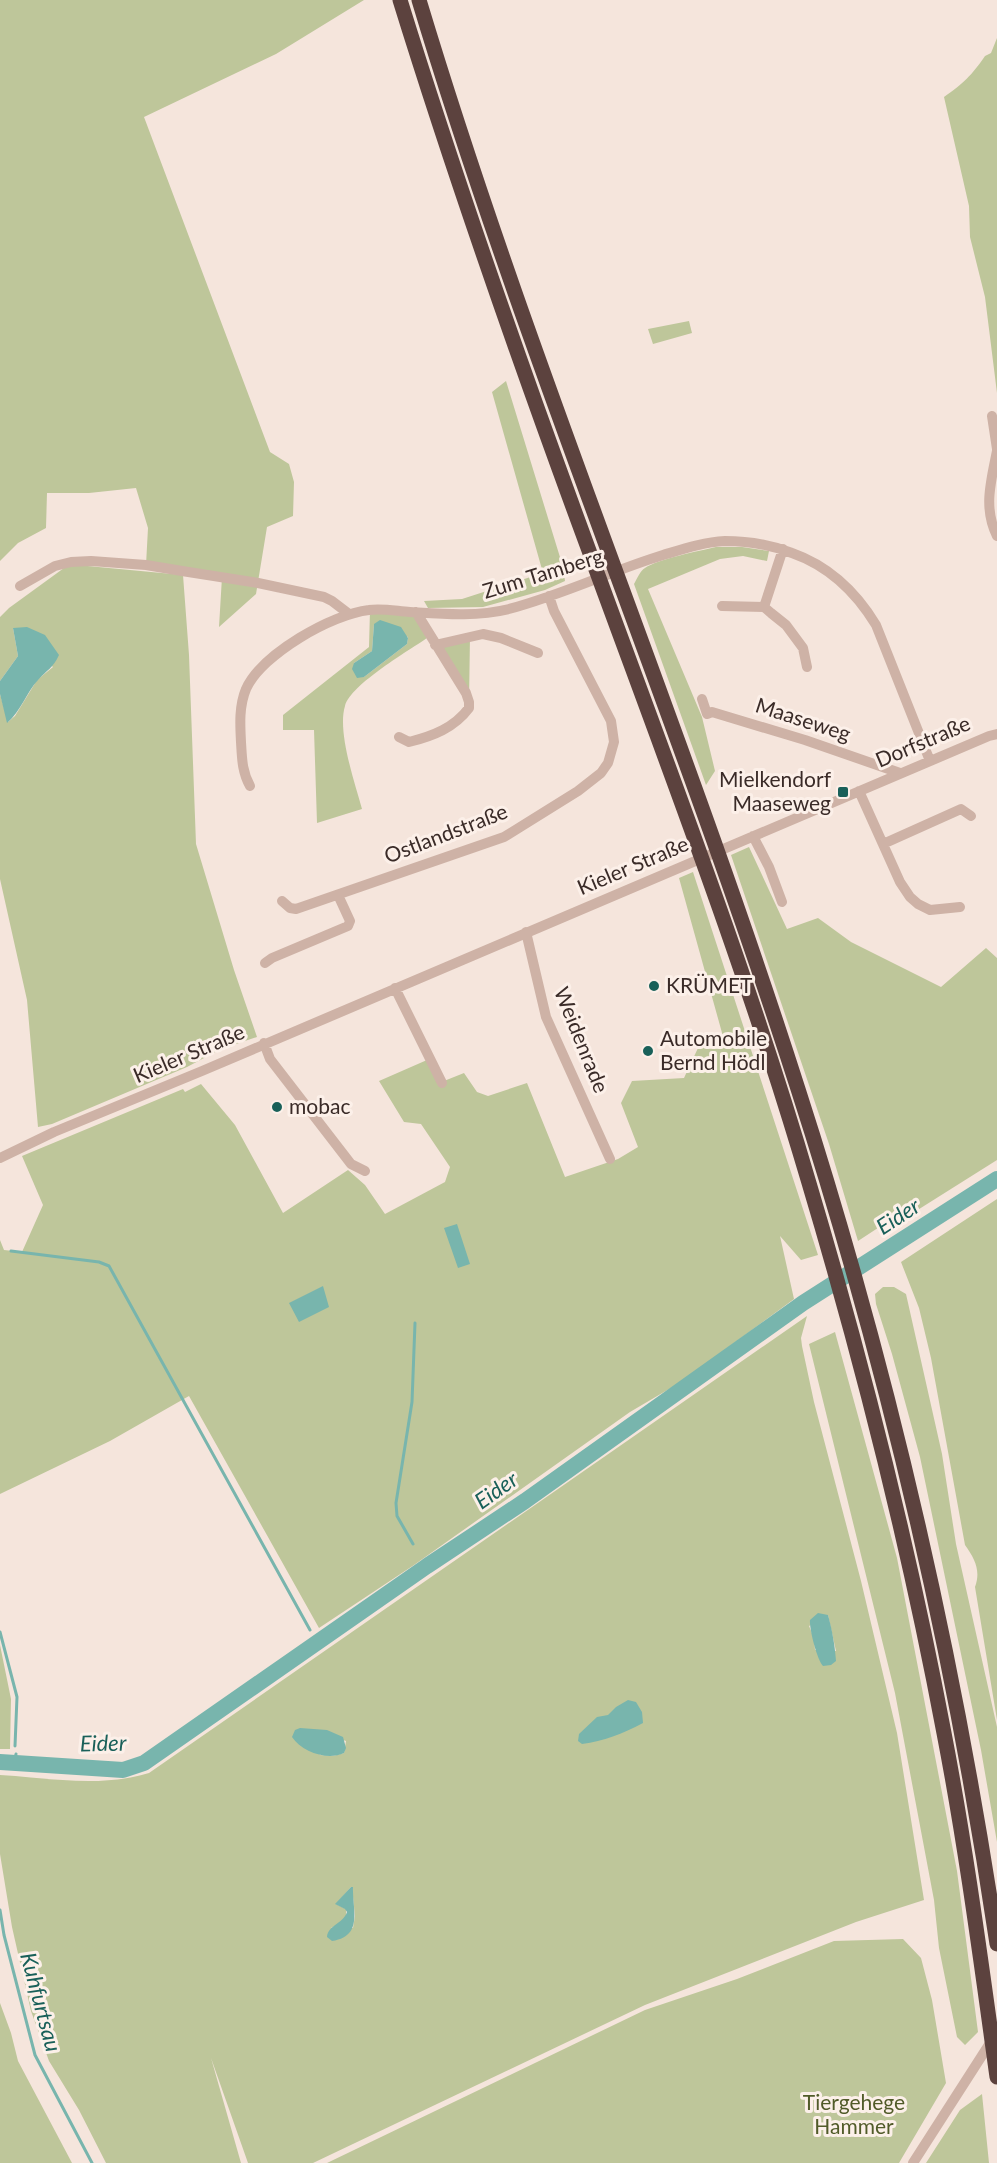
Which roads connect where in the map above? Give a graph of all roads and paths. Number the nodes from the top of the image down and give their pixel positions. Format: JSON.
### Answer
{"nodes":[{"id":1,"x":400,"y":0,"type":"edge"},
{"id":2,"x":419,"y":0,"type":"edge"},
{"id":3,"x":992,"y":416,"type":"dead end"},
{"id":4,"x":997,"y":450,"type":"edge"},
{"id":5,"x":997,"y":536,"type":"edge"},
{"id":6,"x":783,"y":549,"type":"junction"},
{"id":7,"x":20,"y":586,"type":"dead end"},
{"id":8,"x":549,"y":596,"type":"junction"},
{"id":9,"x":722,"y":606,"type":"dead end"},
{"id":10,"x":764,"y":607,"type":"junction"},
{"id":11,"x":416,"y":612,"type":"junction"},
{"id":12,"x":349,"y":614,"type":"junction"},
{"id":13,"x":435,"y":645,"type":"junction"},
{"id":14,"x":538,"y":653,"type":"dead end"},
{"id":15,"x":807,"y":667,"type":"dead end"},
{"id":16,"x":702,"y":699,"type":"dead end"},
{"id":17,"x":997,"y":734,"type":"edge"},
{"id":18,"x":399,"y":737,"type":"dead end"},
{"id":19,"x":930,"y":760,"type":"junction"},
{"id":20,"x":900,"y":773,"type":"junction"},
{"id":21,"x":250,"y":786,"type":"dead end"},
{"id":22,"x":862,"y":789,"type":"junction"},
{"id":23,"x":970,"y":816,"type":"dead end"},
{"id":24,"x":753,"y":836,"type":"junction"},
{"id":25,"x":883,"y":844,"type":"junction"},
{"id":26,"x":338,"y":895,"type":"junction"},
{"id":27,"x":282,"y":901,"type":"dead end"},
{"id":28,"x":782,"y":902,"type":"dead end"},
{"id":29,"x":960,"y":907,"type":"dead end"},
{"id":30,"x":526,"y":932,"type":"junction"},
{"id":31,"x":265,"y":963,"type":"dead end"},
{"id":32,"x":395,"y":988,"type":"junction"},
{"id":33,"x":264,"y":1043,"type":"junction"},
{"id":34,"x":441,"y":1083,"type":"dead end"},
{"id":35,"x":0,"y":1158,"type":"edge"},
{"id":36,"x":610,"y":1159,"type":"dead end"},
{"id":37,"x":364,"y":1171,"type":"dead end"},
{"id":38,"x":997,"y":1944,"type":"edge"},
{"id":39,"x":994,"y":2028,"type":"edge"},
{"id":40,"x":997,"y":2077,"type":"edge"},
{"id":41,"x":913,"y":2163,"type":"edge"}],
"edges":[{"from":1,"to":39,"type":"highway"},
{"from":2,"to":38,"type":"highway"},
{"from":3,"to":4,"type":"street"},
{"from":4,"to":5,"type":"street"},
{"from":6,"to":8,"type":"street","name":"Zum Tamberg"},
{"from":6,"to":10,"type":"street"},
{"from":6,"to":19,"type":"street","name":"Zum Tamberg"},
{"from":7,"to":12,"type":"street"},
{"from":8,"to":11,"type":"street","name":"Zum Tamberg"},
{"from":8,"to":26,"type":"street","name":"Ostlandstraße"},
{"from":9,"to":10,"type":"street"},
{"from":10,"to":15,"type":"street"},
{"from":11,"to":12,"type":"street","name":"Zum Tamberg"},
{"from":11,"to":13,"type":"street"},
{"from":12,"to":21,"type":"street","name":"Zum Tamberg"},
{"from":13,"to":14,"type":"street"},
{"from":13,"to":18,"type":"street"},
{"from":16,"to":20,"type":"street","name":"Maaseweg"},
{"from":17,"to":19,"type":"street","name":"Dorfstraße"},
{"from":19,"to":20,"type":"street","name":"Dorfstraße"},
{"from":20,"to":22,"type":"street","name":"Dorfstraße"},
{"from":22,"to":24,"type":"street","name":"Kieler Straße"},
{"from":22,"to":25,"type":"street"},
{"from":23,"to":25,"type":"street"},
{"from":24,"to":28,"type":"street"},
{"from":24,"to":30,"type":"street","name":"Kieler Straße"},
{"from":25,"to":29,"type":"street"},
{"from":26,"to":27,"type":"street","name":"Ostlandstraße"},
{"from":26,"to":31,"type":"street"},
{"from":30,"to":32,"type":"street","name":"Kieler Straße"},
{"from":30,"to":36,"type":"street","name":"Weidenrade"},
{"from":32,"to":33,"type":"street","name":"Kieler Straße"},
{"from":32,"to":34,"type":"street"},
{"from":33,"to":35,"type":"street","name":"Kieler Straße"},
{"from":33,"to":37,"type":"street"},
{"from":39,"to":40,"type":"highway"},
{"from":39,"to":41,"type":"street"}]}
